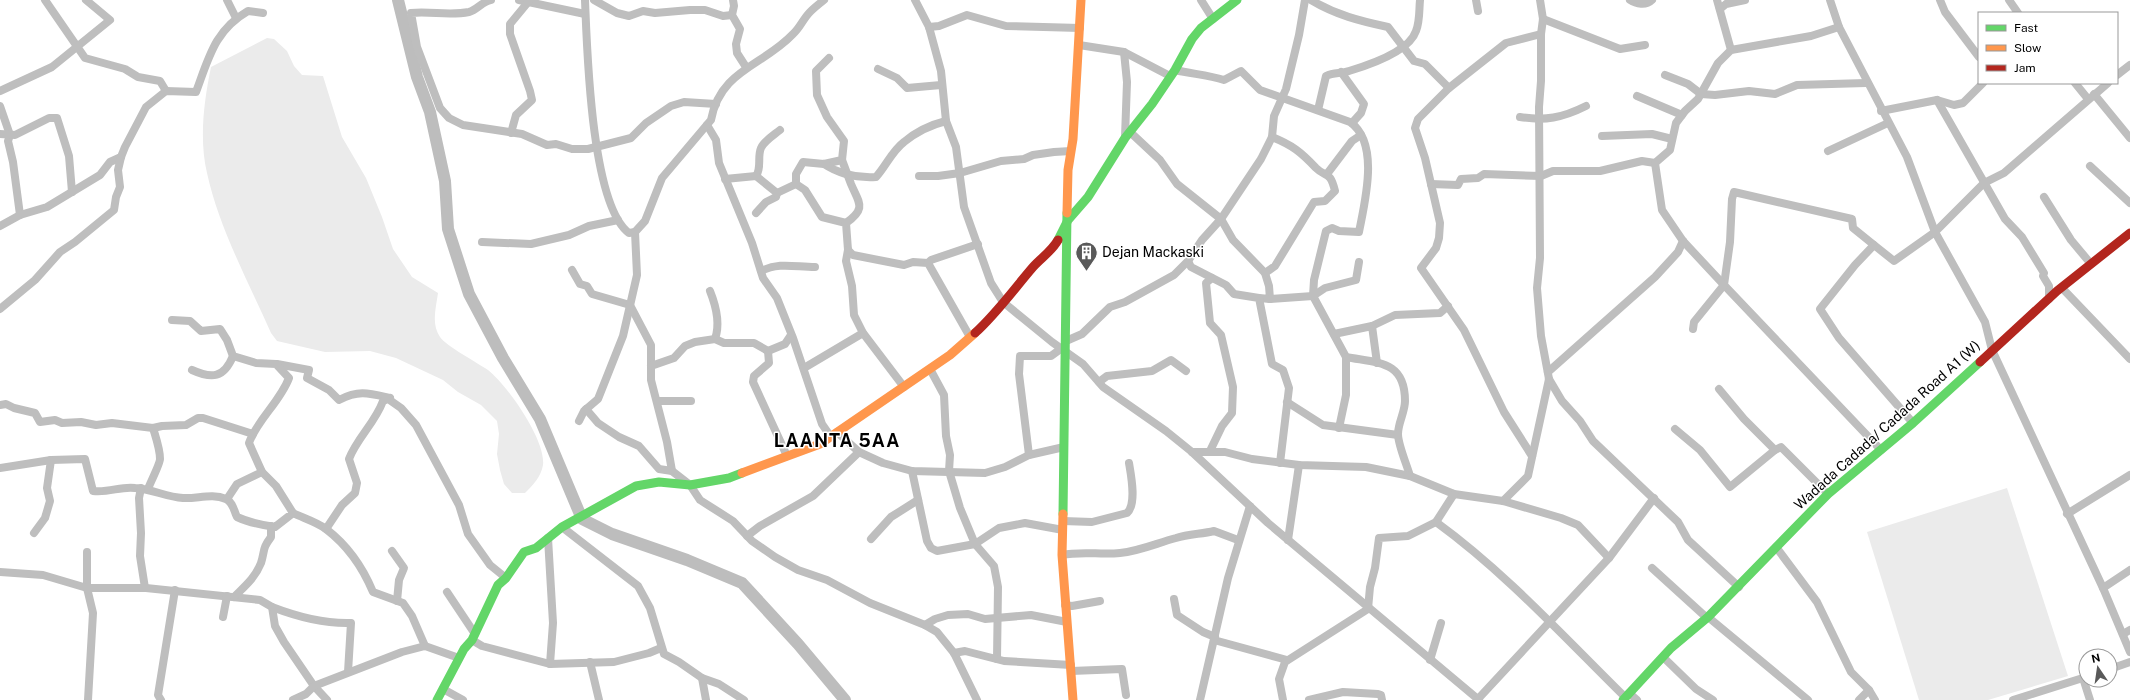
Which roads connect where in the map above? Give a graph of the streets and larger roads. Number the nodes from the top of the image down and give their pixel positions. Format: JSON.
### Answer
{"nodes":[{"id":1,"x":45,"y":0,"type":"edge"},
{"id":2,"x":86,"y":0,"type":"edge"},
{"id":3,"x":227,"y":0,"type":"edge"},
{"id":4,"x":491,"y":0,"type":"edge"},
{"id":5,"x":519,"y":0,"type":"edge"},
{"id":6,"x":585,"y":0,"type":"edge"},
{"id":7,"x":594,"y":0,"type":"edge"},
{"id":8,"x":733,"y":0,"type":"edge"},
{"id":9,"x":824,"y":0,"type":"edge"},
{"id":10,"x":915,"y":0,"type":"edge"},
{"id":11,"x":1081,"y":0,"type":"edge"},
{"id":12,"x":1201,"y":0,"type":"edge"},
{"id":13,"x":1237,"y":0,"type":"edge"},
{"id":14,"x":1305,"y":0,"type":"edge"},
{"id":15,"x":1311,"y":0,"type":"edge"},
{"id":16,"x":1420,"y":0,"type":"edge"},
{"id":17,"x":1476,"y":0,"type":"edge"},
{"id":18,"x":1540,"y":0,"type":"edge"},
{"id":19,"x":1630,"y":0,"type":"edge"},
{"id":20,"x":1652,"y":0,"type":"edge"},
{"id":21,"x":1717,"y":0,"type":"edge"},
{"id":22,"x":1745,"y":0,"type":"edge"},
{"id":23,"x":1830,"y":0,"type":"edge"},
{"id":24,"x":1940,"y":0,"type":"edge"},
{"id":25,"x":2009,"y":0,"type":"edge"},
{"id":26,"x":529,"y":1,"type":"junction"},
{"id":27,"x":1720,"y":10,"type":"junction"},
{"id":28,"x":1478,"y":11,"type":"dead end"},
{"id":29,"x":2017,"y":12,"type":"edge"},
{"id":30,"x":263,"y":13,"type":"dead end"},
{"id":31,"x":585,"y":14,"type":"junction"},
{"id":32,"x":732,"y":15,"type":"junction"},
{"id":33,"x":236,"y":18,"type":"junction"},
{"id":34,"x":1213,"y":18,"type":"junction"},
{"id":35,"x":1543,"y":19,"type":"junction"},
{"id":36,"x":929,"y":27,"type":"junction"},
{"id":37,"x":1838,"y":27,"type":"junction"},
{"id":38,"x":1080,"y":28,"type":"junction"},
{"id":39,"x":1541,"y":34,"type":"junction"},
{"id":40,"x":1079,"y":44,"type":"junction"},
{"id":41,"x":1644,"y":45,"type":"dead end"},
{"id":42,"x":1404,"y":46,"type":"junction"},
{"id":43,"x":78,"y":48,"type":"junction"},
{"id":44,"x":1731,"y":50,"type":"junction"},
{"id":45,"x":1124,"y":52,"type":"junction"},
{"id":46,"x":1978,"y":56,"type":"edge"},
{"id":47,"x":829,"y":58,"type":"dead end"},
{"id":48,"x":2130,"y":65,"type":"edge"},
{"id":49,"x":746,"y":67,"type":"junction"},
{"id":50,"x":878,"y":68,"type":"dead end"},
{"id":51,"x":1341,"y":72,"type":"junction"},
{"id":52,"x":1172,"y":73,"type":"junction"},
{"id":53,"x":2118,"y":74,"type":"edge"},
{"id":54,"x":1665,"y":75,"type":"dead end"},
{"id":55,"x":1866,"y":83,"type":"junction"},
{"id":56,"x":1982,"y":84,"type":"edge"},
{"id":57,"x":2076,"y":84,"type":"edge"},
{"id":58,"x":2107,"y":84,"type":"edge"},
{"id":59,"x":942,"y":85,"type":"junction"},
{"id":60,"x":1449,"y":88,"type":"junction"},
{"id":61,"x":0,"y":91,"type":"edge"},
{"id":62,"x":166,"y":91,"type":"junction"},
{"id":63,"x":1701,"y":94,"type":"junction"},
{"id":64,"x":1637,"y":96,"type":"dead end"},
{"id":65,"x":1281,"y":97,"type":"junction"},
{"id":66,"x":2091,"y":97,"type":"junction"},
{"id":67,"x":1937,"y":100,"type":"junction"},
{"id":68,"x":716,"y":104,"type":"junction"},
{"id":69,"x":0,"y":106,"type":"edge"},
{"id":70,"x":1586,"y":106,"type":"dead end"},
{"id":71,"x":1318,"y":110,"type":"junction"},
{"id":72,"x":1881,"y":111,"type":"junction"},
{"id":73,"x":1682,"y":115,"type":"junction"},
{"id":74,"x":1520,"y":117,"type":"dead end"},
{"id":75,"x":1540,"y":120,"type":"junction"},
{"id":76,"x":946,"y":122,"type":"junction"},
{"id":77,"x":1352,"y":123,"type":"junction"},
{"id":78,"x":1888,"y":124,"type":"junction"},
{"id":79,"x":707,"y":125,"type":"junction"},
{"id":80,"x":780,"y":130,"type":"dead end"},
{"id":81,"x":511,"y":133,"type":"junction"},
{"id":82,"x":0,"y":134,"type":"edge"},
{"id":83,"x":10,"y":135,"type":"junction"},
{"id":84,"x":1127,"y":135,"type":"junction"},
{"id":85,"x":1361,"y":135,"type":"junction"},
{"id":86,"x":1602,"y":136,"type":"dead end"},
{"id":87,"x":1272,"y":137,"type":"junction"},
{"id":88,"x":2130,"y":138,"type":"edge"},
{"id":89,"x":1672,"y":139,"type":"junction"},
{"id":90,"x":597,"y":148,"type":"junction"},
{"id":91,"x":1072,"y":151,"type":"junction"},
{"id":92,"x":1828,"y":151,"type":"dead end"},
{"id":93,"x":121,"y":158,"type":"junction"},
{"id":94,"x":842,"y":160,"type":"junction"},
{"id":95,"x":1655,"y":163,"type":"junction"},
{"id":96,"x":824,"y":164,"type":"junction"},
{"id":97,"x":2090,"y":166,"type":"dead end"},
{"id":98,"x":960,"y":173,"type":"junction"},
{"id":99,"x":848,"y":174,"type":"junction"},
{"id":100,"x":1327,"y":174,"type":"junction"},
{"id":101,"x":756,"y":176,"type":"junction"},
{"id":102,"x":919,"y":176,"type":"dead end"},
{"id":103,"x":1540,"y":176,"type":"junction"},
{"id":104,"x":725,"y":179,"type":"junction"},
{"id":105,"x":796,"y":184,"type":"junction"},
{"id":106,"x":1431,"y":184,"type":"junction"},
{"id":107,"x":1984,"y":184,"type":"junction"},
{"id":108,"x":72,"y":192,"type":"junction"},
{"id":109,"x":777,"y":193,"type":"junction"},
{"id":110,"x":2044,"y":197,"type":"dead end"},
{"id":111,"x":2130,"y":203,"type":"edge"},
{"id":112,"x":756,"y":213,"type":"dead end"},
{"id":113,"x":20,"y":214,"type":"junction"},
{"id":114,"x":1221,"y":219,"type":"junction"},
{"id":115,"x":618,"y":220,"type":"junction"},
{"id":116,"x":1068,"y":220,"type":"junction"},
{"id":117,"x":846,"y":223,"type":"junction"},
{"id":118,"x":0,"y":226,"type":"edge"},
{"id":119,"x":635,"y":232,"type":"junction"},
{"id":120,"x":1935,"y":232,"type":"junction"},
{"id":121,"x":2130,"y":233,"type":"edge"},
{"id":122,"x":1683,"y":241,"type":"junction"},
{"id":123,"x":482,"y":242,"type":"dead end"},
{"id":124,"x":978,"y":244,"type":"junction"},
{"id":125,"x":1874,"y":246,"type":"junction"},
{"id":126,"x":848,"y":250,"type":"junction"},
{"id":127,"x":1188,"y":261,"type":"junction"},
{"id":128,"x":1359,"y":262,"type":"dead end"},
{"id":129,"x":928,"y":263,"type":"junction"},
{"id":130,"x":2091,"y":264,"type":"junction"},
{"id":131,"x":815,"y":267,"type":"dead end"},
{"id":132,"x":572,"y":270,"type":"dead end"},
{"id":133,"x":761,"y":271,"type":"junction"},
{"id":134,"x":1265,"y":273,"type":"junction"},
{"id":135,"x":1212,"y":278,"type":"junction"},
{"id":136,"x":1724,"y":285,"type":"junction"},
{"id":137,"x":2062,"y":288,"type":"junction"},
{"id":138,"x":710,"y":292,"type":"dead end"},
{"id":139,"x":1313,"y":296,"type":"junction"},
{"id":140,"x":1259,"y":298,"type":"junction"},
{"id":141,"x":1270,"y":299,"type":"junction"},
{"id":142,"x":2049,"y":299,"type":"junction"},
{"id":143,"x":1004,"y":302,"type":"junction"},
{"id":144,"x":630,"y":305,"type":"junction"},
{"id":145,"x":1448,"y":306,"type":"junction"},
{"id":146,"x":0,"y":308,"type":"edge"},
{"id":147,"x":172,"y":320,"type":"dead end"},
{"id":148,"x":1372,"y":326,"type":"junction"},
{"id":149,"x":1693,"y":329,"type":"dead end"},
{"id":150,"x":863,"y":333,"type":"junction"},
{"id":151,"x":1334,"y":334,"type":"junction"},
{"id":152,"x":791,"y":335,"type":"junction"},
{"id":153,"x":970,"y":337,"type":"junction"},
{"id":154,"x":715,"y":340,"type":"junction"},
{"id":155,"x":1064,"y":347,"type":"junction"},
{"id":156,"x":1992,"y":350,"type":"junction"},
{"id":157,"x":768,"y":351,"type":"junction"},
{"id":158,"x":233,"y":356,"type":"junction"},
{"id":159,"x":1346,"y":357,"type":"junction"},
{"id":160,"x":2130,"y":359,"type":"edge"},
{"id":161,"x":1377,"y":363,"type":"junction"},
{"id":162,"x":276,"y":364,"type":"junction"},
{"id":163,"x":651,"y":366,"type":"junction"},
{"id":164,"x":804,"y":368,"type":"junction"},
{"id":165,"x":930,"y":369,"type":"junction"},
{"id":166,"x":192,"y":370,"type":"dead end"},
{"id":167,"x":1186,"y":371,"type":"dead end"},
{"id":168,"x":1548,"y":376,"type":"junction"},
{"id":169,"x":1099,"y":382,"type":"junction"},
{"id":170,"x":904,"y":387,"type":"junction"},
{"id":171,"x":1719,"y":389,"type":"dead end"},
{"id":172,"x":390,"y":398,"type":"junction"},
{"id":173,"x":691,"y":401,"type":"dead end"},
{"id":174,"x":657,"y":402,"type":"junction"},
{"id":175,"x":1287,"y":402,"type":"junction"},
{"id":176,"x":0,"y":405,"type":"edge"},
{"id":177,"x":586,"y":409,"type":"junction"},
{"id":178,"x":579,"y":421,"type":"dead end"},
{"id":179,"x":1913,"y":423,"type":"junction"},
{"id":180,"x":153,"y":428,"type":"junction"},
{"id":181,"x":1340,"y":428,"type":"junction"},
{"id":182,"x":1675,"y":429,"type":"dead end"},
{"id":183,"x":253,"y":434,"type":"junction"},
{"id":184,"x":834,"y":434,"type":"junction"},
{"id":185,"x":1398,"y":435,"type":"junction"},
{"id":186,"x":1064,"y":447,"type":"junction"},
{"id":187,"x":1775,"y":450,"type":"junction"},
{"id":188,"x":1881,"y":450,"type":"junction"},
{"id":189,"x":1210,"y":451,"type":"junction"},
{"id":190,"x":859,"y":452,"type":"junction"},
{"id":191,"x":1192,"y":452,"type":"junction"},
{"id":192,"x":1029,"y":454,"type":"junction"},
{"id":193,"x":787,"y":456,"type":"junction"},
{"id":194,"x":1532,"y":456,"type":"junction"},
{"id":195,"x":51,"y":460,"type":"junction"},
{"id":196,"x":1129,"y":463,"type":"dead end"},
{"id":197,"x":1280,"y":463,"type":"junction"},
{"id":198,"x":1299,"y":465,"type":"junction"},
{"id":199,"x":0,"y":468,"type":"edge"},
{"id":200,"x":672,"y":471,"type":"junction"},
{"id":201,"x":912,"y":471,"type":"junction"},
{"id":202,"x":950,"y":471,"type":"junction"},
{"id":203,"x":262,"y":472,"type":"junction"},
{"id":204,"x":2130,"y":475,"type":"edge"},
{"id":205,"x":1410,"y":476,"type":"junction"},
{"id":206,"x":690,"y":485,"type":"junction"},
{"id":207,"x":145,"y":489,"type":"junction"},
{"id":208,"x":1454,"y":494,"type":"junction"},
{"id":209,"x":1828,"y":494,"type":"junction"},
{"id":210,"x":1654,"y":498,"type":"junction"},
{"id":211,"x":227,"y":499,"type":"junction"},
{"id":212,"x":918,"y":500,"type":"junction"},
{"id":213,"x":1503,"y":501,"type":"junction"},
{"id":214,"x":1250,"y":506,"type":"junction"},
{"id":215,"x":292,"y":513,"type":"junction"},
{"id":216,"x":2067,"y":514,"type":"junction"},
{"id":217,"x":1436,"y":522,"type":"junction"},
{"id":218,"x":271,"y":526,"type":"junction"},
{"id":219,"x":1063,"y":526,"type":"junction"},
{"id":220,"x":562,"y":527,"type":"junction"},
{"id":221,"x":326,"y":529,"type":"junction"},
{"id":222,"x":34,"y":533,"type":"dead end"},
{"id":223,"x":747,"y":536,"type":"junction"},
{"id":224,"x":548,"y":538,"type":"junction"},
{"id":225,"x":871,"y":539,"type":"dead end"},
{"id":226,"x":1238,"y":540,"type":"junction"},
{"id":227,"x":1288,"y":540,"type":"junction"},
{"id":228,"x":975,"y":544,"type":"junction"},
{"id":229,"x":1776,"y":547,"type":"junction"},
{"id":230,"x":392,"y":551,"type":"dead end"},
{"id":231,"x":87,"y":552,"type":"dead end"},
{"id":232,"x":1062,"y":556,"type":"junction"},
{"id":233,"x":1609,"y":558,"type":"junction"},
{"id":234,"x":1652,"y":568,"type":"dead end"},
{"id":235,"x":2130,"y":570,"type":"edge"},
{"id":236,"x":0,"y":572,"type":"edge"},
{"id":237,"x":506,"y":578,"type":"junction"},
{"id":238,"x":1739,"y":587,"type":"junction"},
{"id":239,"x":87,"y":588,"type":"junction"},
{"id":240,"x":145,"y":588,"type":"junction"},
{"id":241,"x":2103,"y":588,"type":"junction"},
{"id":242,"x":175,"y":590,"type":"junction"},
{"id":243,"x":447,"y":592,"type":"dead end"},
{"id":244,"x":230,"y":596,"type":"junction"},
{"id":245,"x":1174,"y":599,"type":"dead end"},
{"id":246,"x":397,"y":601,"type":"junction"},
{"id":247,"x":1100,"y":601,"type":"dead end"},
{"id":248,"x":1066,"y":605,"type":"junction"},
{"id":249,"x":272,"y":608,"type":"junction"},
{"id":250,"x":1368,"y":609,"type":"junction"},
{"id":251,"x":223,"y":617,"type":"dead end"},
{"id":252,"x":1708,"y":617,"type":"junction"},
{"id":253,"x":998,"y":618,"type":"junction"},
{"id":254,"x":1067,"y":622,"type":"junction"},
{"id":255,"x":1441,"y":623,"type":"dead end"},
{"id":256,"x":1550,"y":623,"type":"junction"},
{"id":257,"x":925,"y":625,"type":"junction"},
{"id":258,"x":2126,"y":632,"type":"edge"},
{"id":259,"x":474,"y":637,"type":"junction"},
{"id":260,"x":1214,"y":638,"type":"junction"},
{"id":261,"x":425,"y":646,"type":"junction"},
{"id":262,"x":661,"y":648,"type":"junction"},
{"id":263,"x":2130,"y":652,"type":"edge"},
{"id":264,"x":954,"y":653,"type":"junction"},
{"id":265,"x":1662,"y":657,"type":"junction"},
{"id":266,"x":459,"y":658,"type":"junction"},
{"id":267,"x":997,"y":659,"type":"junction"},
{"id":268,"x":1287,"y":660,"type":"junction"},
{"id":269,"x":1430,"y":660,"type":"junction"},
{"id":270,"x":590,"y":662,"type":"junction"},
{"id":271,"x":2130,"y":662,"type":"edge"},
{"id":272,"x":550,"y":664,"type":"junction"},
{"id":273,"x":2118,"y":666,"type":"edge"},
{"id":274,"x":1071,"y":668,"type":"junction"},
{"id":275,"x":348,"y":672,"type":"junction"},
{"id":276,"x":702,"y":678,"type":"junction"},
{"id":277,"x":2078,"y":680,"type":"edge"},
{"id":278,"x":314,"y":686,"type":"junction"},
{"id":279,"x":2087,"y":688,"type":"edge"},
{"id":280,"x":443,"y":690,"type":"junction"},
{"id":281,"x":1869,"y":690,"type":"junction"},
{"id":282,"x":1126,"y":695,"type":"dead end"},
{"id":283,"x":1626,"y":697,"type":"edge"},
{"id":284,"x":2037,"y":697,"type":"edge"},
{"id":285,"x":88,"y":700,"type":"edge"},
{"id":286,"x":161,"y":700,"type":"edge"},
{"id":287,"x":293,"y":700,"type":"edge"},
{"id":288,"x":327,"y":700,"type":"edge"},
{"id":289,"x":437,"y":700,"type":"edge"},
{"id":290,"x":463,"y":700,"type":"edge"},
{"id":291,"x":599,"y":700,"type":"edge"},
{"id":292,"x":706,"y":700,"type":"edge"},
{"id":293,"x":744,"y":700,"type":"edge"},
{"id":294,"x":977,"y":700,"type":"edge"},
{"id":295,"x":1073,"y":700,"type":"edge"},
{"id":296,"x":1200,"y":700,"type":"edge"},
{"id":297,"x":1283,"y":700,"type":"edge"},
{"id":298,"x":1309,"y":700,"type":"edge"},
{"id":299,"x":1382,"y":700,"type":"edge"},
{"id":300,"x":1478,"y":700,"type":"edge"},
{"id":301,"x":1637,"y":700,"type":"edge"},
{"id":302,"x":1713,"y":700,"type":"edge"},
{"id":303,"x":1808,"y":700,"type":"edge"},
{"id":304,"x":1859,"y":700,"type":"edge"},
{"id":305,"x":1875,"y":700,"type":"edge"},
{"id":306,"x":2013,"y":700,"type":"edge"},
{"id":307,"x":2090,"y":700,"type":"edge"}],
"edges":[{"from":1,"to":43,"type":"street"},
{"from":2,"to":43,"type":"street"},
{"from":3,"to":33,"type":"street"},
{"from":4,"to":81,"type":"street"},
{"from":5,"to":26,"type":"street"},
{"from":6,"to":31,"type":"street"},
{"from":7,"to":32,"type":"street"},
{"from":8,"to":32,"type":"street"},
{"from":9,"to":49,"type":"street"},
{"from":10,"to":36,"type":"street"},
{"from":11,"to":38,"type":"street"},
{"from":12,"to":34,"type":"street"},
{"from":13,"to":34,"type":"street"},
{"from":14,"to":65,"type":"street"},
{"from":15,"to":42,"type":"street"},
{"from":16,"to":42,"type":"street"},
{"from":17,"to":28,"type":"street"},
{"from":18,"to":35,"type":"street"},
{"from":19,"to":20,"type":"street"},
{"from":21,"to":27,"type":"street"},
{"from":22,"to":27,"type":"street"},
{"from":23,"to":37,"type":"street"},
{"from":24,"to":46,"type":"street"},
{"from":25,"to":29,"type":"street"},
{"from":26,"to":31,"type":"street"},
{"from":26,"to":81,"type":"street"},
{"from":27,"to":44,"type":"street"},
{"from":30,"to":33,"type":"street"},
{"from":31,"to":90,"type":"street"},
{"from":32,"to":49,"type":"street"},
{"from":33,"to":62,"type":"street"},
{"from":34,"to":52,"type":"street"},
{"from":35,"to":39,"type":"street"},
{"from":35,"to":41,"type":"street"},
{"from":36,"to":38,"type":"street"},
{"from":36,"to":59,"type":"street"},
{"from":37,"to":44,"type":"street"},
{"from":37,"to":55,"type":"street"},
{"from":38,"to":40,"type":"street"},
{"from":39,"to":60,"type":"street"},
{"from":39,"to":75,"type":"street"},
{"from":40,"to":45,"type":"street"},
{"from":40,"to":91,"type":"street"},
{"from":42,"to":51,"type":"street"},
{"from":42,"to":60,"type":"street"},
{"from":43,"to":61,"type":"street"},
{"from":43,"to":62,"type":"street"},
{"from":44,"to":63,"type":"street"},
{"from":45,"to":52,"type":"street"},
{"from":45,"to":84,"type":"street"},
{"from":47,"to":94,"type":"street"},
{"from":48,"to":53,"type":"street"},
{"from":49,"to":68,"type":"street"},
{"from":50,"to":59,"type":"street"},
{"from":51,"to":71,"type":"street"},
{"from":51,"to":77,"type":"street"},
{"from":52,"to":65,"type":"street"},
{"from":52,"to":84,"type":"street"},
{"from":54,"to":63,"type":"street"},
{"from":55,"to":63,"type":"street"},
{"from":55,"to":72,"type":"street"},
{"from":56,"to":67,"type":"street"},
{"from":57,"to":66,"type":"street"},
{"from":58,"to":66,"type":"street"},
{"from":59,"to":76,"type":"street"},
{"from":60,"to":106,"type":"street"},
{"from":62,"to":93,"type":"street"},
{"from":63,"to":73,"type":"street"},
{"from":64,"to":73,"type":"street"},
{"from":65,"to":71,"type":"street"},
{"from":65,"to":87,"type":"street"},
{"from":66,"to":88,"type":"street"},
{"from":66,"to":107,"type":"street"},
{"from":67,"to":72,"type":"street"},
{"from":67,"to":107,"type":"street"},
{"from":68,"to":79,"type":"street"},
{"from":68,"to":90,"type":"street"},
{"from":69,"to":83,"type":"street"},
{"from":70,"to":75,"type":"street"},
{"from":71,"to":77,"type":"street"},
{"from":72,"to":78,"type":"street"},
{"from":73,"to":89,"type":"street"},
{"from":74,"to":75,"type":"street"},
{"from":75,"to":103,"type":"street"},
{"from":76,"to":98,"type":"street"},
{"from":76,"to":99,"type":"street"},
{"from":77,"to":85,"type":"street"},
{"from":78,"to":92,"type":"street"},
{"from":78,"to":120,"type":"street"},
{"from":79,"to":104,"type":"street"},
{"from":79,"to":119,"type":"street"},
{"from":80,"to":101,"type":"street"},
{"from":81,"to":90,"type":"street"},
{"from":82,"to":83,"type":"street"},
{"from":83,"to":108,"type":"street"},
{"from":83,"to":113,"type":"street"},
{"from":84,"to":114,"type":"street"},
{"from":84,"to":116,"type":"street"},
{"from":85,"to":100,"type":"street"},
{"from":85,"to":139,"type":"street"},
{"from":86,"to":89,"type":"street"},
{"from":87,"to":100,"type":"street"},
{"from":87,"to":114,"type":"street"},
{"from":89,"to":95,"type":"street"},
{"from":90,"to":115,"type":"street"},
{"from":91,"to":98,"type":"street"},
{"from":91,"to":116,"type":"street"},
{"from":93,"to":108,"type":"street"},
{"from":93,"to":146,"type":"street"},
{"from":94,"to":96,"type":"street"},
{"from":94,"to":99,"type":"street"},
{"from":95,"to":103,"type":"street"},
{"from":95,"to":122,"type":"street"},
{"from":96,"to":99,"type":"street"},
{"from":96,"to":105,"type":"street"},
{"from":97,"to":111,"type":"street"},
{"from":98,"to":102,"type":"street"},
{"from":98,"to":124,"type":"street"},
{"from":99,"to":117,"type":"street"},
{"from":100,"to":134,"type":"street"},
{"from":101,"to":104,"type":"street"},
{"from":101,"to":109,"type":"street"},
{"from":103,"to":106,"type":"street"},
{"from":103,"to":168,"type":"street"},
{"from":104,"to":133,"type":"street"},
{"from":105,"to":109,"type":"street"},
{"from":105,"to":117,"type":"street"},
{"from":106,"to":145,"type":"street"},
{"from":107,"to":120,"type":"street"},
{"from":107,"to":142,"type":"street"},
{"from":108,"to":113,"type":"street"},
{"from":109,"to":112,"type":"street"},
{"from":110,"to":130,"type":"street"},
{"from":113,"to":118,"type":"street"},
{"from":114,"to":127,"type":"street"},
{"from":114,"to":134,"type":"street"},
{"from":115,"to":119,"type":"street"},
{"from":115,"to":123,"type":"street"},
{"from":116,"to":143,"type":"street"},
{"from":116,"to":155,"type":"street"},
{"from":117,"to":126,"type":"street"},
{"from":119,"to":144,"type":"street"},
{"from":120,"to":125,"type":"street"},
{"from":120,"to":156,"type":"street"},
{"from":121,"to":130,"type":"street","name":"Wadada Cadada/ Cadada Road A1 (W)"},
{"from":122,"to":136,"type":"street"},
{"from":122,"to":168,"type":"street"},
{"from":124,"to":129,"type":"street"},
{"from":124,"to":143,"type":"street"},
{"from":125,"to":136,"type":"street"},
{"from":125,"to":179,"type":"street"},
{"from":126,"to":129,"type":"street"},
{"from":126,"to":150,"type":"street"},
{"from":127,"to":135,"type":"street"},
{"from":127,"to":155,"type":"street"},
{"from":128,"to":139,"type":"street"},
{"from":129,"to":153,"type":"street"},
{"from":130,"to":137,"type":"street","name":"Wadada Cadada/ Cadada Road A1 (W)"},
{"from":131,"to":133,"type":"street"},
{"from":132,"to":144,"type":"street"},
{"from":133,"to":152,"type":"street"},
{"from":134,"to":141,"type":"street"},
{"from":135,"to":140,"type":"street"},
{"from":135,"to":189,"type":"street"},
{"from":136,"to":149,"type":"street"},
{"from":136,"to":188,"type":"street"},
{"from":137,"to":142,"type":"street","name":"Wadada Cadada/ Cadada Road A1 (W)"},
{"from":137,"to":160,"type":"street"},
{"from":138,"to":154,"type":"street"},
{"from":139,"to":141,"type":"street"},
{"from":139,"to":151,"type":"street"},
{"from":140,"to":141,"type":"street"},
{"from":140,"to":175,"type":"street"},
{"from":142,"to":156,"type":"street","name":"Wadada Cadada/ Cadada Road A1 (W)"},
{"from":143,"to":153,"type":"street"},
{"from":143,"to":155,"type":"street"},
{"from":144,"to":163,"type":"street"},
{"from":144,"to":177,"type":"street"},
{"from":145,"to":148,"type":"street"},
{"from":145,"to":194,"type":"street"},
{"from":147,"to":158,"type":"street"},
{"from":148,"to":151,"type":"street"},
{"from":148,"to":161,"type":"street"},
{"from":150,"to":164,"type":"street"},
{"from":150,"to":170,"type":"street"},
{"from":151,"to":159,"type":"street"},
{"from":152,"to":157,"type":"street"},
{"from":152,"to":164,"type":"street"},
{"from":153,"to":165,"type":"street"},
{"from":154,"to":157,"type":"street"},
{"from":154,"to":163,"type":"street"},
{"from":155,"to":169,"type":"street"},
{"from":155,"to":186,"type":"street"},
{"from":155,"to":192,"type":"street"},
{"from":156,"to":179,"type":"street","name":"Wadada Cadada/ Cadada Road A1 (W)"},
{"from":156,"to":216,"type":"street"},
{"from":157,"to":193,"type":"street"},
{"from":158,"to":162,"type":"street"},
{"from":158,"to":166,"type":"street"},
{"from":159,"to":161,"type":"street"},
{"from":159,"to":181,"type":"street"},
{"from":161,"to":185,"type":"street"},
{"from":162,"to":172,"type":"street"},
{"from":162,"to":183,"type":"street"},
{"from":163,"to":174,"type":"street"},
{"from":164,"to":184,"type":"street"},
{"from":165,"to":170,"type":"street"},
{"from":165,"to":202,"type":"street"},
{"from":167,"to":169,"type":"street"},
{"from":168,"to":194,"type":"street"},
{"from":168,"to":210,"type":"street"},
{"from":169,"to":191,"type":"street"},
{"from":170,"to":184,"type":"street"},
{"from":171,"to":187,"type":"street"},
{"from":172,"to":221,"type":"street"},
{"from":172,"to":237,"type":"street"},
{"from":173,"to":174,"type":"street"},
{"from":174,"to":200,"type":"street"},
{"from":175,"to":181,"type":"street"},
{"from":175,"to":197,"type":"street"},
{"from":176,"to":180,"type":"street"},
{"from":177,"to":178,"type":"street"},
{"from":177,"to":200,"type":"street"},
{"from":179,"to":188,"type":"street","name":"Wadada Cadada/ Cadada Road A1 (W)"},
{"from":180,"to":183,"type":"street"},
{"from":180,"to":207,"type":"street"},
{"from":181,"to":185,"type":"street"},
{"from":182,"to":187,"type":"street"},
{"from":183,"to":203,"type":"street"},
{"from":184,"to":190,"type":"street"},
{"from":184,"to":193,"type":"street"},
{"from":185,"to":205,"type":"street"},
{"from":186,"to":192,"type":"street"},
{"from":186,"to":219,"type":"street"},
{"from":187,"to":209,"type":"street"},
{"from":188,"to":209,"type":"street","name":"Wadada Cadada/ Cadada Road A1 (W)"},
{"from":189,"to":191,"type":"street"},
{"from":189,"to":197,"type":"street"},
{"from":190,"to":201,"type":"street"},
{"from":190,"to":223,"type":"street"},
{"from":191,"to":214,"type":"street"},
{"from":192,"to":202,"type":"street"},
{"from":193,"to":206,"type":"street"},
{"from":194,"to":213,"type":"street"},
{"from":195,"to":199,"type":"street"},
{"from":195,"to":207,"type":"street"},
{"from":195,"to":222,"type":"street"},
{"from":196,"to":219,"type":"street"},
{"from":197,"to":198,"type":"street"},
{"from":198,"to":205,"type":"street"},
{"from":198,"to":227,"type":"street"},
{"from":200,"to":206,"type":"street"},
{"from":201,"to":202,"type":"street"},
{"from":201,"to":212,"type":"street"},
{"from":202,"to":228,"type":"street"},
{"from":203,"to":211,"type":"street"},
{"from":203,"to":215,"type":"street"},
{"from":204,"to":216,"type":"street"},
{"from":205,"to":208,"type":"street"},
{"from":206,"to":220,"type":"street"},
{"from":206,"to":223,"type":"street"},
{"from":207,"to":211,"type":"street"},
{"from":207,"to":240,"type":"street"},
{"from":208,"to":213,"type":"street"},
{"from":208,"to":217,"type":"street"},
{"from":209,"to":229,"type":"street","name":"Wadada Cadada/ Cadada Road A1 (W)"},
{"from":210,"to":233,"type":"street"},
{"from":210,"to":238,"type":"street"},
{"from":211,"to":218,"type":"street"},
{"from":212,"to":225,"type":"street"},
{"from":212,"to":228,"type":"street"},
{"from":213,"to":233,"type":"street"},
{"from":214,"to":226,"type":"street"},
{"from":214,"to":227,"type":"street"},
{"from":215,"to":218,"type":"street"},
{"from":215,"to":221,"type":"street"},
{"from":216,"to":241,"type":"street"},
{"from":217,"to":250,"type":"street"},
{"from":217,"to":256,"type":"street"},
{"from":218,"to":244,"type":"street"},
{"from":219,"to":228,"type":"street"},
{"from":219,"to":232,"type":"street"},
{"from":220,"to":224,"type":"street"},
{"from":220,"to":262,"type":"street"},
{"from":221,"to":246,"type":"street"},
{"from":223,"to":257,"type":"street"},
{"from":224,"to":237,"type":"street"},
{"from":224,"to":272,"type":"street"},
{"from":226,"to":232,"type":"street"},
{"from":226,"to":260,"type":"street"},
{"from":227,"to":250,"type":"street"},
{"from":228,"to":253,"type":"street"},
{"from":229,"to":238,"type":"street","name":"Wadada Cadada/ Cadada Road A1 (W)"},
{"from":229,"to":281,"type":"street"},
{"from":230,"to":246,"type":"street"},
{"from":231,"to":239,"type":"street"},
{"from":232,"to":248,"type":"street"},
{"from":233,"to":256,"type":"street"},
{"from":234,"to":252,"type":"street"},
{"from":235,"to":241,"type":"street"},
{"from":236,"to":239,"type":"street"},
{"from":237,"to":259,"type":"street"},
{"from":238,"to":252,"type":"street","name":"Wadada Cadada/ Cadada Road A1 (W)"},
{"from":239,"to":240,"type":"street"},
{"from":239,"to":285,"type":"street"},
{"from":240,"to":242,"type":"street"},
{"from":241,"to":258,"type":"street"},
{"from":242,"to":244,"type":"street"},
{"from":242,"to":286,"type":"street"},
{"from":243,"to":259,"type":"street"},
{"from":244,"to":249,"type":"street"},
{"from":244,"to":251,"type":"street"},
{"from":245,"to":260,"type":"street"},
{"from":246,"to":261,"type":"street"},
{"from":247,"to":248,"type":"street"},
{"from":248,"to":254,"type":"street"},
{"from":249,"to":275,"type":"street"},
{"from":249,"to":278,"type":"street"},
{"from":250,"to":268,"type":"street"},
{"from":250,"to":269,"type":"street"},
{"from":252,"to":265,"type":"street","name":"Wadada Cadada/ Cadada Road A1 (W)"},
{"from":252,"to":303,"type":"street"},
{"from":253,"to":254,"type":"street"},
{"from":253,"to":257,"type":"street"},
{"from":253,"to":267,"type":"street"},
{"from":254,"to":274,"type":"street"},
{"from":255,"to":269,"type":"street"},
{"from":256,"to":283,"type":"street"},
{"from":256,"to":300,"type":"street"},
{"from":257,"to":264,"type":"street"},
{"from":258,"to":263,"type":"street"},
{"from":259,"to":266,"type":"street"},
{"from":259,"to":272,"type":"street"},
{"from":260,"to":268,"type":"street"},
{"from":260,"to":296,"type":"street"},
{"from":261,"to":266,"type":"street"},
{"from":261,"to":275,"type":"street"},
{"from":262,"to":270,"type":"street"},
{"from":262,"to":276,"type":"street"},
{"from":264,"to":267,"type":"street"},
{"from":264,"to":294,"type":"street"},
{"from":265,"to":283,"type":"street","name":"Wadada Cadada/ Cadada Road A1 (W)"},
{"from":265,"to":302,"type":"street"},
{"from":266,"to":280,"type":"street"},
{"from":267,"to":274,"type":"street"},
{"from":268,"to":297,"type":"street"},
{"from":269,"to":300,"type":"street"},
{"from":270,"to":272,"type":"street"},
{"from":270,"to":291,"type":"street"},
{"from":271,"to":273,"type":"street"},
{"from":274,"to":282,"type":"street"},
{"from":274,"to":295,"type":"street"},
{"from":275,"to":278,"type":"street"},
{"from":276,"to":292,"type":"street"},
{"from":276,"to":293,"type":"street"},
{"from":277,"to":284,"type":"street"},
{"from":278,"to":287,"type":"street"},
{"from":278,"to":288,"type":"street"},
{"from":279,"to":307,"type":"street"},
{"from":280,"to":289,"type":"street"},
{"from":280,"to":290,"type":"street"},
{"from":281,"to":304,"type":"street"},
{"from":281,"to":305,"type":"street"},
{"from":283,"to":301,"type":"street"},
{"from":284,"to":306,"type":"street"},
{"from":298,"to":299,"type":"street"}]}
